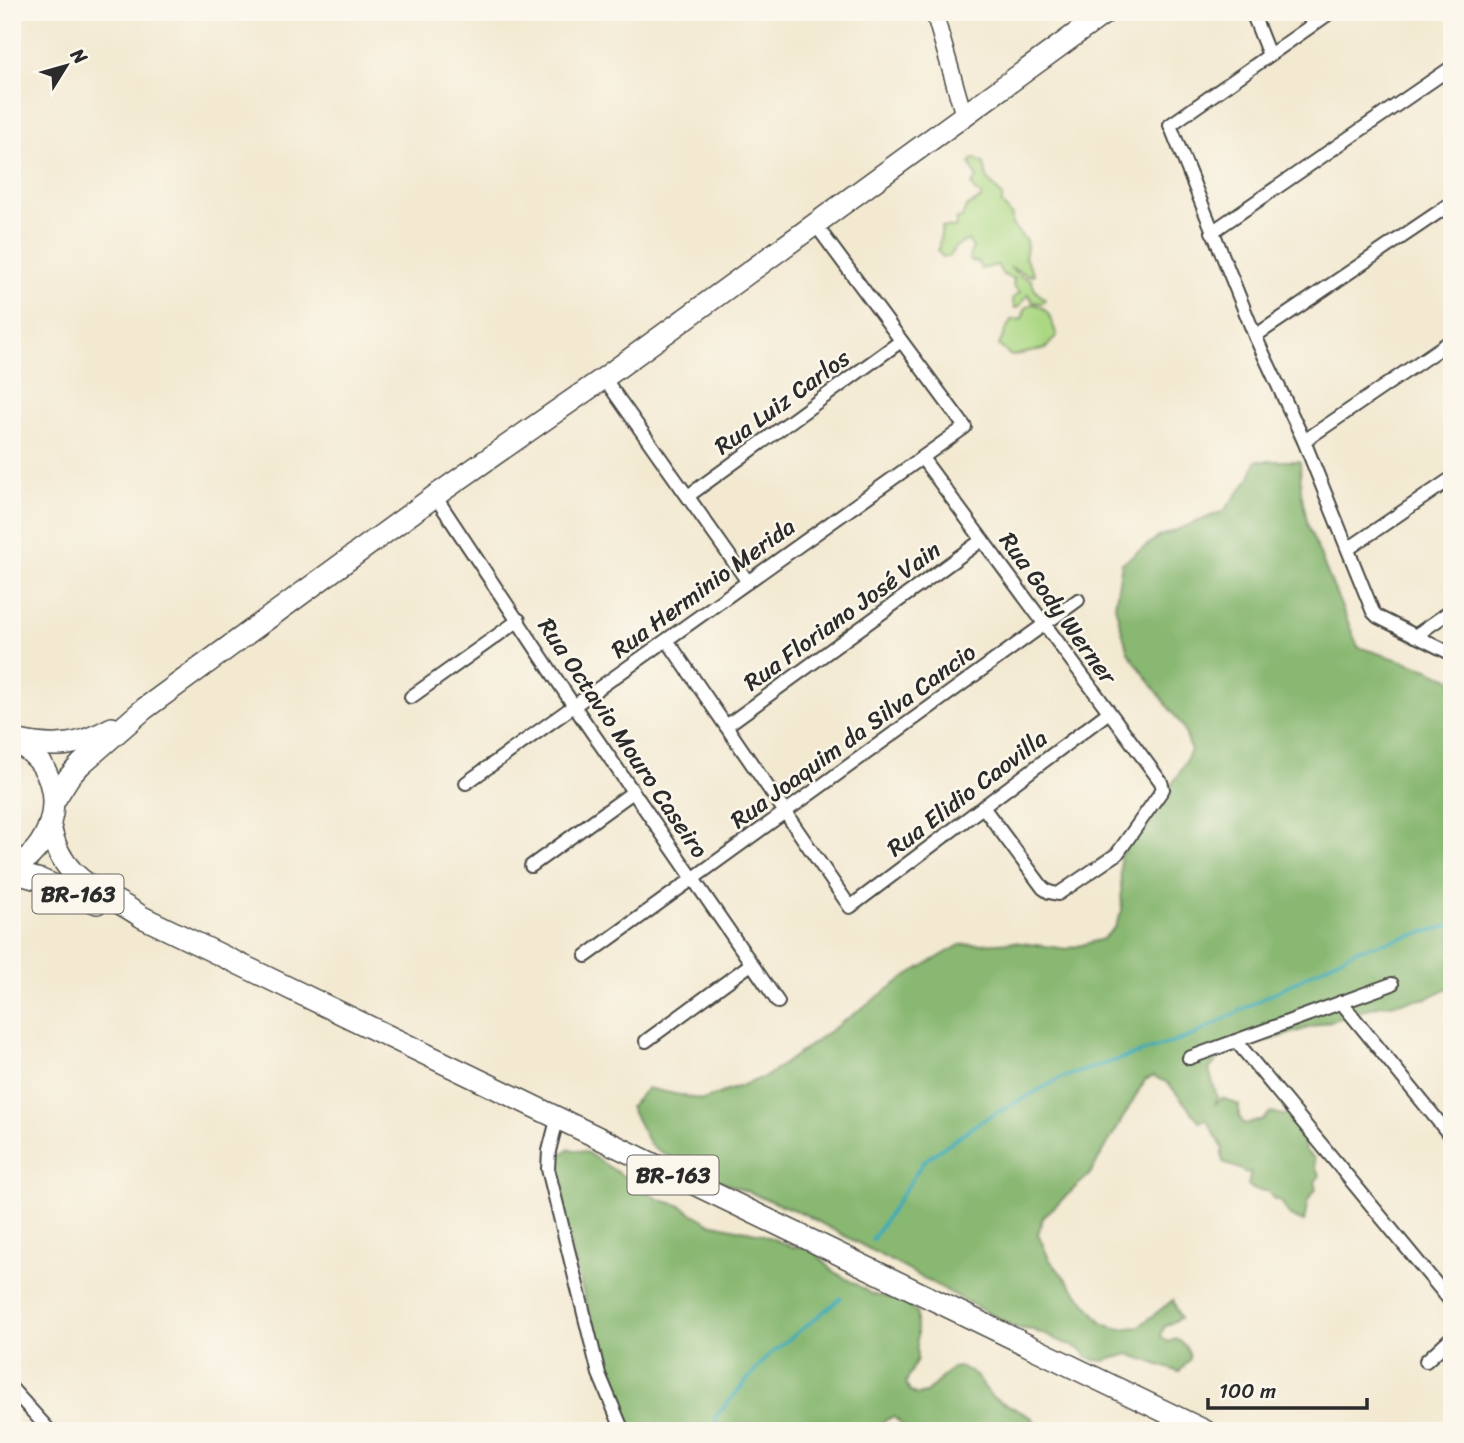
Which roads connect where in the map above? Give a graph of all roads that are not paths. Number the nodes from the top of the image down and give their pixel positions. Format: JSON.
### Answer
{"nodes":[{"id":1,"x":934,"y":12,"type":"edge"},
{"id":2,"x":1106,"y":12,"type":"edge"},
{"id":3,"x":1252,"y":12,"type":"edge"},
{"id":4,"x":1331,"y":12,"type":"edge"},
{"id":5,"x":1269,"y":55,"type":"junction"},
{"id":6,"x":1452,"y":67,"type":"edge"},
{"id":7,"x":964,"y":116,"type":"junction"},
{"id":8,"x":1452,"y":203,"type":"edge"},
{"id":9,"x":815,"y":224,"type":"junction"},
{"id":10,"x":1212,"y":232,"type":"junction"},
{"id":11,"x":1255,"y":336,"type":"junction"},
{"id":12,"x":1452,"y":340,"type":"edge"},
{"id":13,"x":901,"y":341,"type":"junction"},
{"id":14,"x":604,"y":378,"type":"junction"},
{"id":15,"x":1304,"y":441,"type":"junction"},
{"id":16,"x":922,"y":458,"type":"junction"},
{"id":17,"x":1452,"y":478,"type":"edge"},
{"id":18,"x":435,"y":496,"type":"junction"},
{"id":19,"x":688,"y":496,"type":"junction"},
{"id":20,"x":982,"y":540,"type":"junction"},
{"id":21,"x":1348,"y":549,"type":"junction"},
{"id":22,"x":748,"y":582,"type":"junction"},
{"id":23,"x":1078,"y":600,"type":"dead end"},
{"id":24,"x":1452,"y":610,"type":"edge"},
{"id":25,"x":519,"y":620,"type":"junction"},
{"id":26,"x":1044,"y":624,"type":"junction"},
{"id":27,"x":1415,"y":636,"type":"junction"},
{"id":28,"x":667,"y":640,"type":"junction"},
{"id":29,"x":1452,"y":654,"type":"edge"},
{"id":30,"x":411,"y":697,"type":"dead end"},
{"id":31,"x":574,"y":706,"type":"junction"},
{"id":32,"x":144,"y":709,"type":"junction"},
{"id":33,"x":1109,"y":712,"type":"junction"},
{"id":34,"x":726,"y":726,"type":"junction"},
{"id":35,"x":13,"y":740,"type":"edge"},
{"id":36,"x":466,"y":783,"type":"dead end"},
{"id":37,"x":633,"y":792,"type":"junction"},
{"id":38,"x":54,"y":802,"type":"junction"},
{"id":39,"x":983,"y":807,"type":"junction"},
{"id":40,"x":785,"y":812,"type":"junction"},
{"id":41,"x":50,"y":826,"type":"junction"},
{"id":42,"x":531,"y":866,"type":"dead end"},
{"id":43,"x":12,"y":870,"type":"edge"},
{"id":44,"x":693,"y":878,"type":"junction"},
{"id":45,"x":142,"y":918,"type":"junction"},
{"id":46,"x":586,"y":956,"type":"dead end"},
{"id":47,"x":751,"y":964,"type":"junction"},
{"id":48,"x":1392,"y":984,"type":"dead end"},
{"id":49,"x":778,"y":1002,"type":"dead end"},
{"id":50,"x":1341,"y":1002,"type":"junction"},
{"id":51,"x":646,"y":1041,"type":"dead end"},
{"id":52,"x":1236,"y":1041,"type":"junction"},
{"id":53,"x":1189,"y":1058,"type":"dead end"},
{"id":54,"x":557,"y":1120,"type":"junction"},
{"id":55,"x":1452,"y":1138,"type":"edge"},
{"id":56,"x":1452,"y":1303,"type":"edge"},
{"id":57,"x":1452,"y":1337,"type":"edge"},
{"id":58,"x":1426,"y":1361,"type":"dead end"},
{"id":59,"x":12,"y":1389,"type":"edge"},
{"id":60,"x":50,"y":1431,"type":"edge"},
{"id":61,"x":623,"y":1431,"type":"edge"},
{"id":62,"x":1205,"y":1431,"type":"edge"}],
"edges":[{"from":1,"to":7,"type":"street"},
{"from":2,"to":7,"type":"highway"},
{"from":3,"to":5,"type":"street"},
{"from":4,"to":5,"type":"street"},
{"from":5,"to":10,"type":"street"},
{"from":6,"to":10,"type":"street"},
{"from":7,"to":9,"type":"highway"},
{"from":8,"to":11,"type":"street"},
{"from":9,"to":13,"type":"street"},
{"from":9,"to":14,"type":"highway"},
{"from":10,"to":11,"type":"street"},
{"from":11,"to":15,"type":"street"},
{"from":12,"to":15,"type":"street"},
{"from":13,"to":16,"type":"street","name":"Rua Herminio Merida"},
{"from":13,"to":19,"type":"street","name":"Rua Luiz Carlos"},
{"from":14,"to":18,"type":"highway"},
{"from":14,"to":19,"type":"street"},
{"from":15,"to":21,"type":"street"},
{"from":16,"to":20,"type":"street","name":"Rua Gody Werner"},
{"from":16,"to":22,"type":"street","name":"Rua Herminio Merida"},
{"from":17,"to":21,"type":"street"},
{"from":18,"to":25,"type":"street","name":"Rua Octavio Mouro Caseiro"},
{"from":18,"to":32,"type":"highway"},
{"from":19,"to":22,"type":"street"},
{"from":20,"to":26,"type":"street","name":"Rua Gody Werner"},
{"from":20,"to":34,"type":"street","name":"Rua Floriano José Vain"},
{"from":21,"to":27,"type":"street"},
{"from":22,"to":28,"type":"street","name":"Rua Herminio Merida"},
{"from":23,"to":26,"type":"street","name":"Rua Joaquim da Silva Cancio"},
{"from":24,"to":27,"type":"street"},
{"from":25,"to":30,"type":"street"},
{"from":25,"to":31,"type":"street","name":"Rua Octavio Mouro Caseiro"},
{"from":26,"to":33,"type":"street","name":"Rua Gody Werner"},
{"from":26,"to":40,"type":"street","name":"Rua Joaquim da Silva Cancio"},
{"from":27,"to":29,"type":"street"},
{"from":28,"to":31,"type":"street","name":"Rua Herminio Merida"},
{"from":28,"to":34,"type":"street"},
{"from":31,"to":36,"type":"street","name":"Rua Herminio Merida"},
{"from":31,"to":37,"type":"street","name":"Rua Octavio Mouro Caseiro"},
{"from":32,"to":35,"type":"highway"},
{"from":32,"to":38,"type":"highway"},
{"from":33,"to":39,"type":"street","name":"Rua Elidio Caovilla"},
{"from":33,"to":39,"type":"street","name":"Rua Gody Werner"},
{"from":34,"to":40,"type":"street"},
{"from":35,"to":38,"type":"highway","number":"BR-163"},
{"from":37,"to":42,"type":"street"},
{"from":37,"to":44,"type":"street","name":"Rua Octavio Mouro Caseiro"},
{"from":38,"to":41,"type":"highway","number":"BR-163"},
{"from":39,"to":40,"type":"street","name":"Rua Elidio Caovilla"},
{"from":40,"to":44,"type":"street","name":"Rua Joaquim da Silva Cancio"},
{"from":41,"to":43,"type":"highway","number":"BR-163"},
{"from":41,"to":45,"type":"highway","number":"BR-163"},
{"from":43,"to":45,"type":"highway","number":"BR-163"},
{"from":44,"to":46,"type":"street","name":"Rua Joaquim da Silva Cancio"},
{"from":44,"to":47,"type":"street","name":"Rua Octavio Mouro Caseiro"},
{"from":45,"to":54,"type":"highway","number":"BR-163"},
{"from":47,"to":49,"type":"street","name":"Rua Octavio Mouro Caseiro"},
{"from":47,"to":51,"type":"street"},
{"from":48,"to":50,"type":"street"},
{"from":50,"to":52,"type":"street"},
{"from":50,"to":55,"type":"street"},
{"from":52,"to":53,"type":"street"},
{"from":52,"to":56,"type":"street"},
{"from":54,"to":61,"type":"street"},
{"from":54,"to":62,"type":"highway","number":"BR-163"},
{"from":57,"to":58,"type":"street"},
{"from":59,"to":60,"type":"street"}]}
